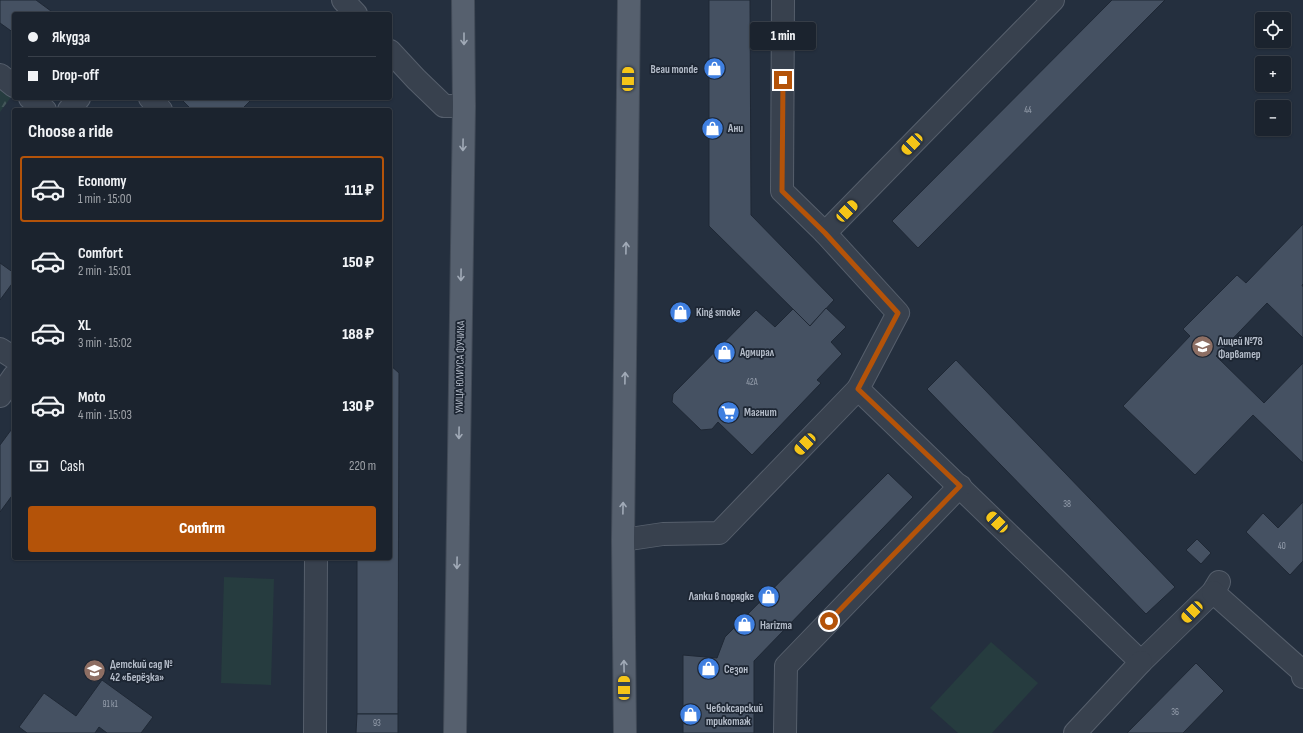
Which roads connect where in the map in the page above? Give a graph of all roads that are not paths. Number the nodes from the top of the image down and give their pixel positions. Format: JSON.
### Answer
{"nodes":[{"id":1,"x":343,"y":0,"type":"edge"},
{"id":2,"x":464,"y":0,"type":"edge"},
{"id":3,"x":629,"y":0,"type":"edge"},
{"id":4,"x":783,"y":0,"type":"edge"},
{"id":5,"x":1053,"y":0,"type":"edge"},
{"id":6,"x":354,"y":12,"type":"edge"},
{"id":7,"x":392,"y":53,"type":"edge"},
{"id":8,"x":0,"y":75,"type":"edge"},
{"id":9,"x":12,"y":84,"type":"edge"},
{"id":10,"x":32,"y":100,"type":"edge"},
{"id":11,"x":77,"y":100,"type":"edge"},
{"id":12,"x":152,"y":100,"type":"edge"},
{"id":13,"x":464,"y":106,"type":"junction"},
{"id":14,"x":42,"y":108,"type":"edge"},
{"id":15,"x":71,"y":108,"type":"edge"},
{"id":16,"x":159,"y":108,"type":"edge"},
{"id":17,"x":825,"y":233,"type":"junction"},
{"id":18,"x":0,"y":348,"type":"edge"},
{"id":19,"x":12,"y":357,"type":"edge"},
{"id":20,"x":12,"y":379,"type":"edge"},
{"id":21,"x":858,"y":389,"type":"junction"},
{"id":22,"x":0,"y":396,"type":"edge"},
{"id":23,"x":960,"y":486,"type":"junction"},
{"id":24,"x":623,"y":540,"type":"junction"},
{"id":25,"x":316,"y":560,"type":"edge"},
{"id":26,"x":1142,"y":662,"type":"junction"},
{"id":27,"x":1303,"y":677,"type":"edge"},
{"id":28,"x":315,"y":733,"type":"edge"},
{"id":29,"x":455,"y":733,"type":"edge"},
{"id":30,"x":625,"y":733,"type":"edge"},
{"id":31,"x":785,"y":733,"type":"edge"},
{"id":32,"x":1075,"y":733,"type":"edge"}],
"edges":[{"from":1,"to":6,"type":"lane"},
{"from":2,"to":13,"type":"main road","name":"УЛИЦА ЮЛИУСА ФУЧИКА","one_way":true},
{"from":24,"to":3,"type":"main road","one_way":true},
{"from":4,"to":17,"type":"lane"},
{"from":5,"to":17,"type":"lane"},
{"from":7,"to":13,"type":"lane"},
{"from":8,"to":9,"type":"lane"},
{"from":10,"to":14,"type":"lane"},
{"from":11,"to":15,"type":"lane"},
{"from":12,"to":16,"type":"lane"},
{"from":13,"to":29,"type":"main road","name":"УЛИЦА ЮЛИУСА ФУЧИКА","one_way":true},
{"from":17,"to":21,"type":"lane"},
{"from":18,"to":19,"type":"lane"},
{"from":20,"to":22,"type":"lane"},
{"from":21,"to":23,"type":"lane"},
{"from":21,"to":24,"type":"lane"},
{"from":23,"to":26,"type":"lane"},
{"from":23,"to":31,"type":"lane"},
{"from":30,"to":24,"type":"main road","one_way":true},
{"from":25,"to":28,"type":"lane"},
{"from":26,"to":27,"type":"lane"},
{"from":26,"to":32,"type":"lane"}]}
